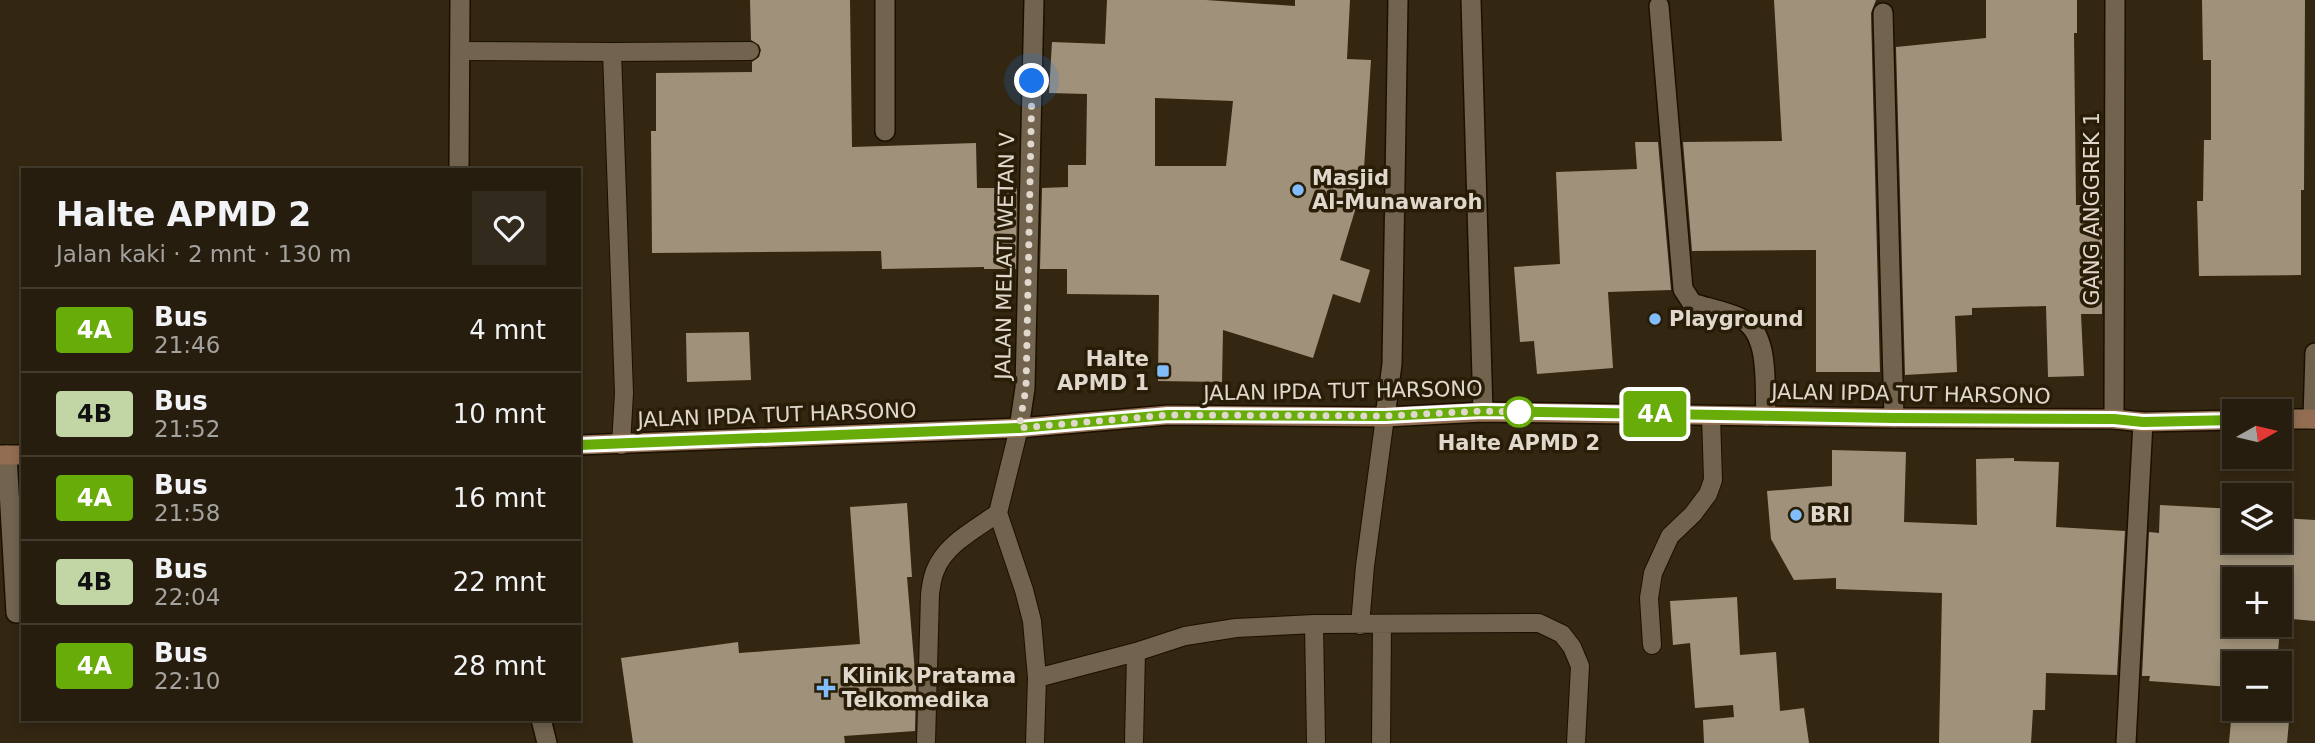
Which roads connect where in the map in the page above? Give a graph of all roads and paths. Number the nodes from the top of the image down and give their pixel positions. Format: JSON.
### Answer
{"nodes":[{"id":1,"x":460,"y":0,"type":"edge"},
{"id":2,"x":885,"y":0,"type":"edge"},
{"id":3,"x":1034,"y":0,"type":"edge"},
{"id":4,"x":1398,"y":0,"type":"edge"},
{"id":5,"x":1471,"y":0,"type":"edge"},
{"id":6,"x":2115,"y":0,"type":"edge"},
{"id":7,"x":1659,"y":6,"type":"dead end"},
{"id":8,"x":1884,"y":13,"type":"dead end"},
{"id":9,"x":460,"y":51,"type":"junction"},
{"id":10,"x":750,"y":51,"type":"dead end"},
{"id":11,"x":612,"y":52,"type":"junction"},
{"id":12,"x":885,"y":131,"type":"dead end"},
{"id":13,"x":459,"y":168,"type":"edge"},
{"id":14,"x":2315,"y":353,"type":"edge"},
{"id":15,"x":1483,"y":411,"type":"junction"},
{"id":16,"x":1711,"y":415,"type":"junction"},
{"id":17,"x":1385,"y":416,"type":"junction"},
{"id":18,"x":1766,"y":416,"type":"junction"},
{"id":19,"x":1894,"y":418,"type":"junction"},
{"id":20,"x":2114,"y":419,"type":"junction"},
{"id":21,"x":2292,"y":419,"type":"edge"},
{"id":22,"x":2314,"y":419,"type":"edge"},
{"id":23,"x":2222,"y":420,"type":"edge"},
{"id":24,"x":2143,"y":422,"type":"junction"},
{"id":25,"x":1019,"y":428,"type":"junction"},
{"id":26,"x":581,"y":445,"type":"edge"},
{"id":27,"x":621,"y":445,"type":"junction"},
{"id":28,"x":10,"y":455,"type":"edge"},
{"id":29,"x":998,"y":513,"type":"junction"},
{"id":30,"x":16,"y":613,"type":"dead end"},
{"id":31,"x":1314,"y":624,"type":"junction"},
{"id":32,"x":1382,"y":624,"type":"junction"},
{"id":33,"x":1360,"y":625,"type":"junction"},
{"id":34,"x":1652,"y":645,"type":"dead end"},
{"id":35,"x":1136,"y":652,"type":"junction"},
{"id":36,"x":1037,"y":678,"type":"junction"},
{"id":37,"x":542,"y":721,"type":"edge"},
{"id":38,"x":547,"y":743,"type":"edge"},
{"id":39,"x":926,"y":743,"type":"edge"},
{"id":40,"x":1035,"y":743,"type":"edge"},
{"id":41,"x":1134,"y":743,"type":"edge"},
{"id":42,"x":1316,"y":743,"type":"edge"},
{"id":43,"x":1381,"y":743,"type":"edge"},
{"id":44,"x":1576,"y":743,"type":"edge"},
{"id":45,"x":2126,"y":743,"type":"edge"}],
"edges":[{"from":1,"to":9,"type":"street"},
{"from":2,"to":12,"type":"street"},
{"from":3,"to":25,"type":"street","name":"JALAN MELATI WETAN V"},
{"from":4,"to":17,"type":"street"},
{"from":5,"to":15,"type":"street"},
{"from":6,"to":20,"type":"street","name":"GANG ANGGREK 1"},
{"from":7,"to":18,"type":"street"},
{"from":8,"to":19,"type":"street"},
{"from":9,"to":11,"type":"lane"},
{"from":9,"to":13,"type":"street"},
{"from":10,"to":11,"type":"lane"},
{"from":11,"to":27,"type":"lane"},
{"from":14,"to":22,"type":"street"},
{"from":15,"to":16,"type":"main road","name":"JALAN IPDA TUT HARSONO"},
{"from":15,"to":17,"type":"main road","name":"JALAN IPDA TUT HARSONO"},
{"from":16,"to":18,"type":"main road","name":"JALAN IPDA TUT HARSONO"},
{"from":16,"to":34,"type":"lane"},
{"from":17,"to":25,"type":"main road","name":"JALAN IPDA TUT HARSONO"},
{"from":17,"to":33,"type":"lane"},
{"from":18,"to":19,"type":"main road","name":"JALAN IPDA TUT HARSONO"},
{"from":19,"to":20,"type":"main road","name":"JALAN IPDA TUT HARSONO"},
{"from":20,"to":24,"type":"main road","name":"JALAN IPDA TUT HARSONO"},
{"from":21,"to":22,"type":"main road"},
{"from":23,"to":24,"type":"main road","name":"JALAN IPDA TUT HARSONO"},
{"from":24,"to":45,"type":"street"},
{"from":25,"to":27,"type":"main road","name":"JALAN IPDA TUT HARSONO"},
{"from":25,"to":29,"type":"lane"},
{"from":26,"to":27,"type":"main road","name":"JALAN IPDA TUT HARSONO"},
{"from":28,"to":30,"type":"street"},
{"from":29,"to":36,"type":"lane"},
{"from":29,"to":39,"type":"lane"},
{"from":31,"to":33,"type":"lane"},
{"from":31,"to":35,"type":"lane"},
{"from":31,"to":42,"type":"lane"},
{"from":32,"to":33,"type":"lane"},
{"from":32,"to":43,"type":"lane"},
{"from":32,"to":44,"type":"lane"},
{"from":35,"to":36,"type":"lane"},
{"from":35,"to":41,"type":"lane"},
{"from":36,"to":40,"type":"lane"},
{"from":37,"to":38,"type":"street"}]}
